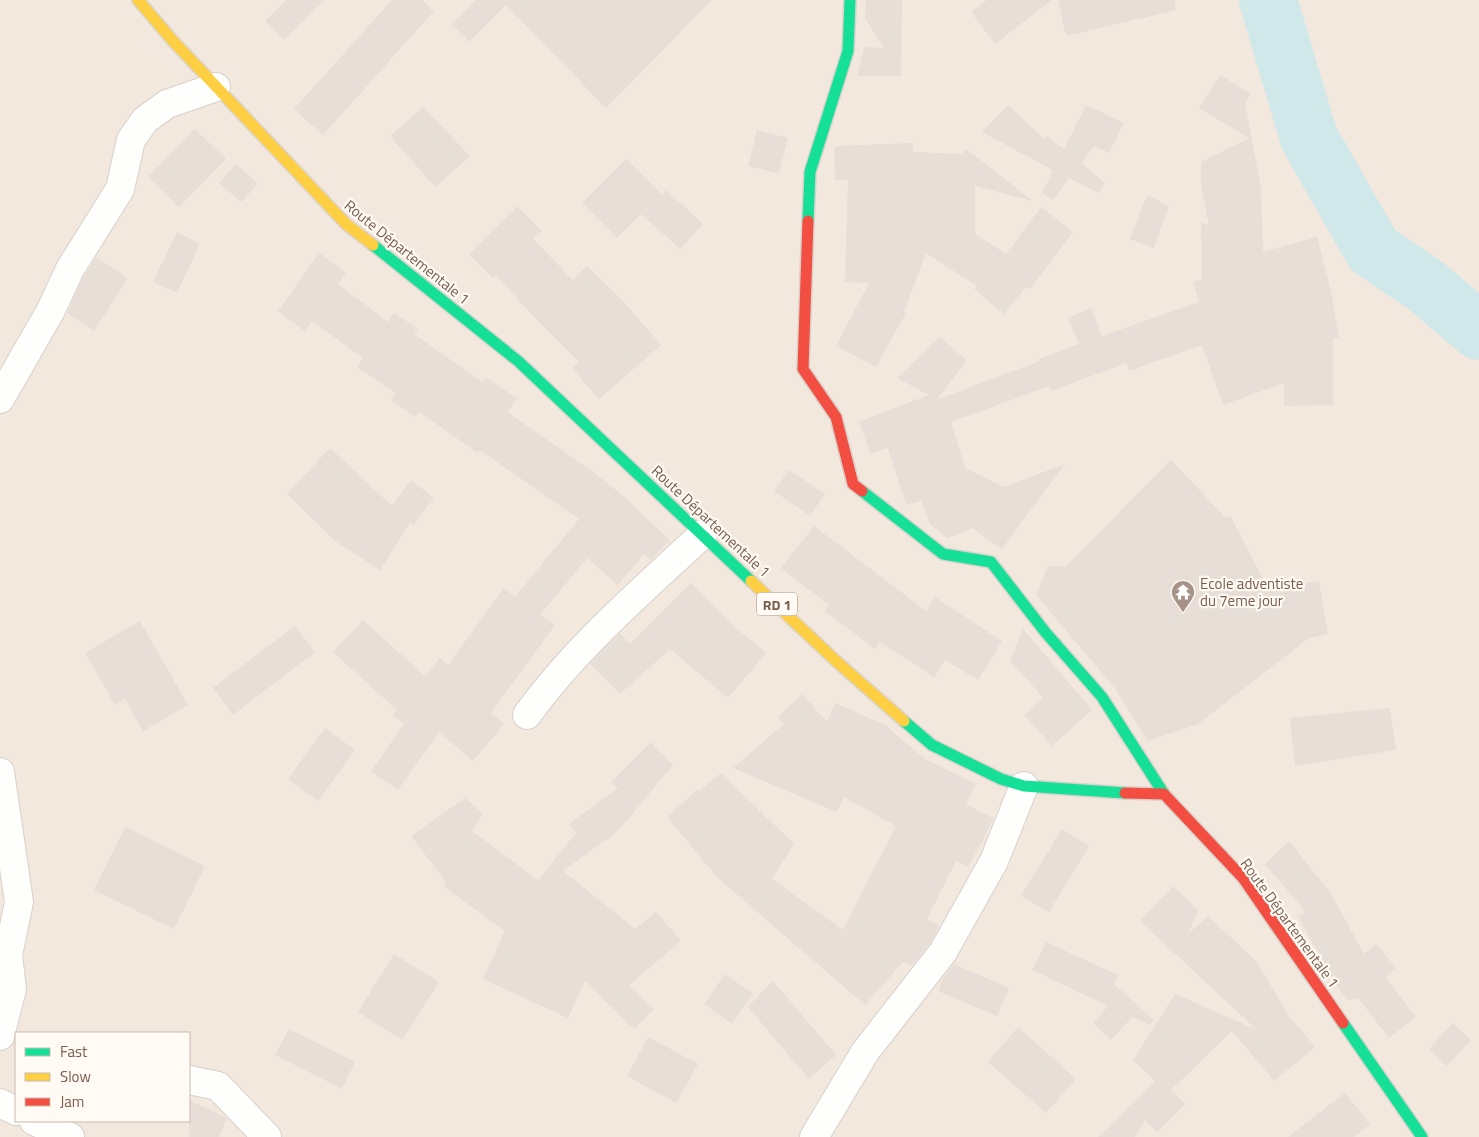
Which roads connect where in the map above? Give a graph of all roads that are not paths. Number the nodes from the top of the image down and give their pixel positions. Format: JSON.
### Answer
{"nodes":[{"id":1,"x":138,"y":0,"type":"edge"},
{"id":2,"x":850,"y":0,"type":"edge"},
{"id":3,"x":216,"y":87,"type":"junction"},
{"id":4,"x":0,"y":399,"type":"edge"},
{"id":5,"x":704,"y":534,"type":"junction"},
{"id":6,"x":527,"y":715,"type":"dead end"},
{"id":7,"x":0,"y":772,"type":"edge"},
{"id":8,"x":1024,"y":786,"type":"junction"},
{"id":9,"x":1164,"y":794,"type":"junction"},
{"id":10,"x":0,"y":1036,"type":"edge"},
{"id":11,"x":190,"y":1080,"type":"edge"},
{"id":12,"x":0,"y":1103,"type":"edge"},
{"id":13,"x":15,"y":1110,"type":"edge"},
{"id":14,"x":38,"y":1122,"type":"edge"},
{"id":15,"x":66,"y":1130,"type":"edge"},
{"id":16,"x":267,"y":1137,"type":"edge"},
{"id":17,"x":814,"y":1137,"type":"edge"},
{"id":18,"x":1422,"y":1137,"type":"edge"}],
"edges":[{"from":1,"to":3,"type":"main road","name":"Route Départementale 1","number":"RD 1"},
{"from":2,"to":9,"type":"main road"},
{"from":3,"to":4,"type":"street"},
{"from":3,"to":5,"type":"main road","name":"Route Départementale 1","number":"RD 1"},
{"from":5,"to":6,"type":"street"},
{"from":5,"to":8,"type":"main road","name":"Route Départementale 1","number":"RD 1"},
{"from":7,"to":10,"type":"street"},
{"from":8,"to":9,"type":"main road","name":"Route Départementale 1","number":"RD 1"},
{"from":8,"to":17,"type":"street"},
{"from":9,"to":18,"type":"main road","name":"Route Départementale 1"},
{"from":11,"to":16,"type":"street"},
{"from":12,"to":13,"type":"street"},
{"from":14,"to":15,"type":"street"}]}
